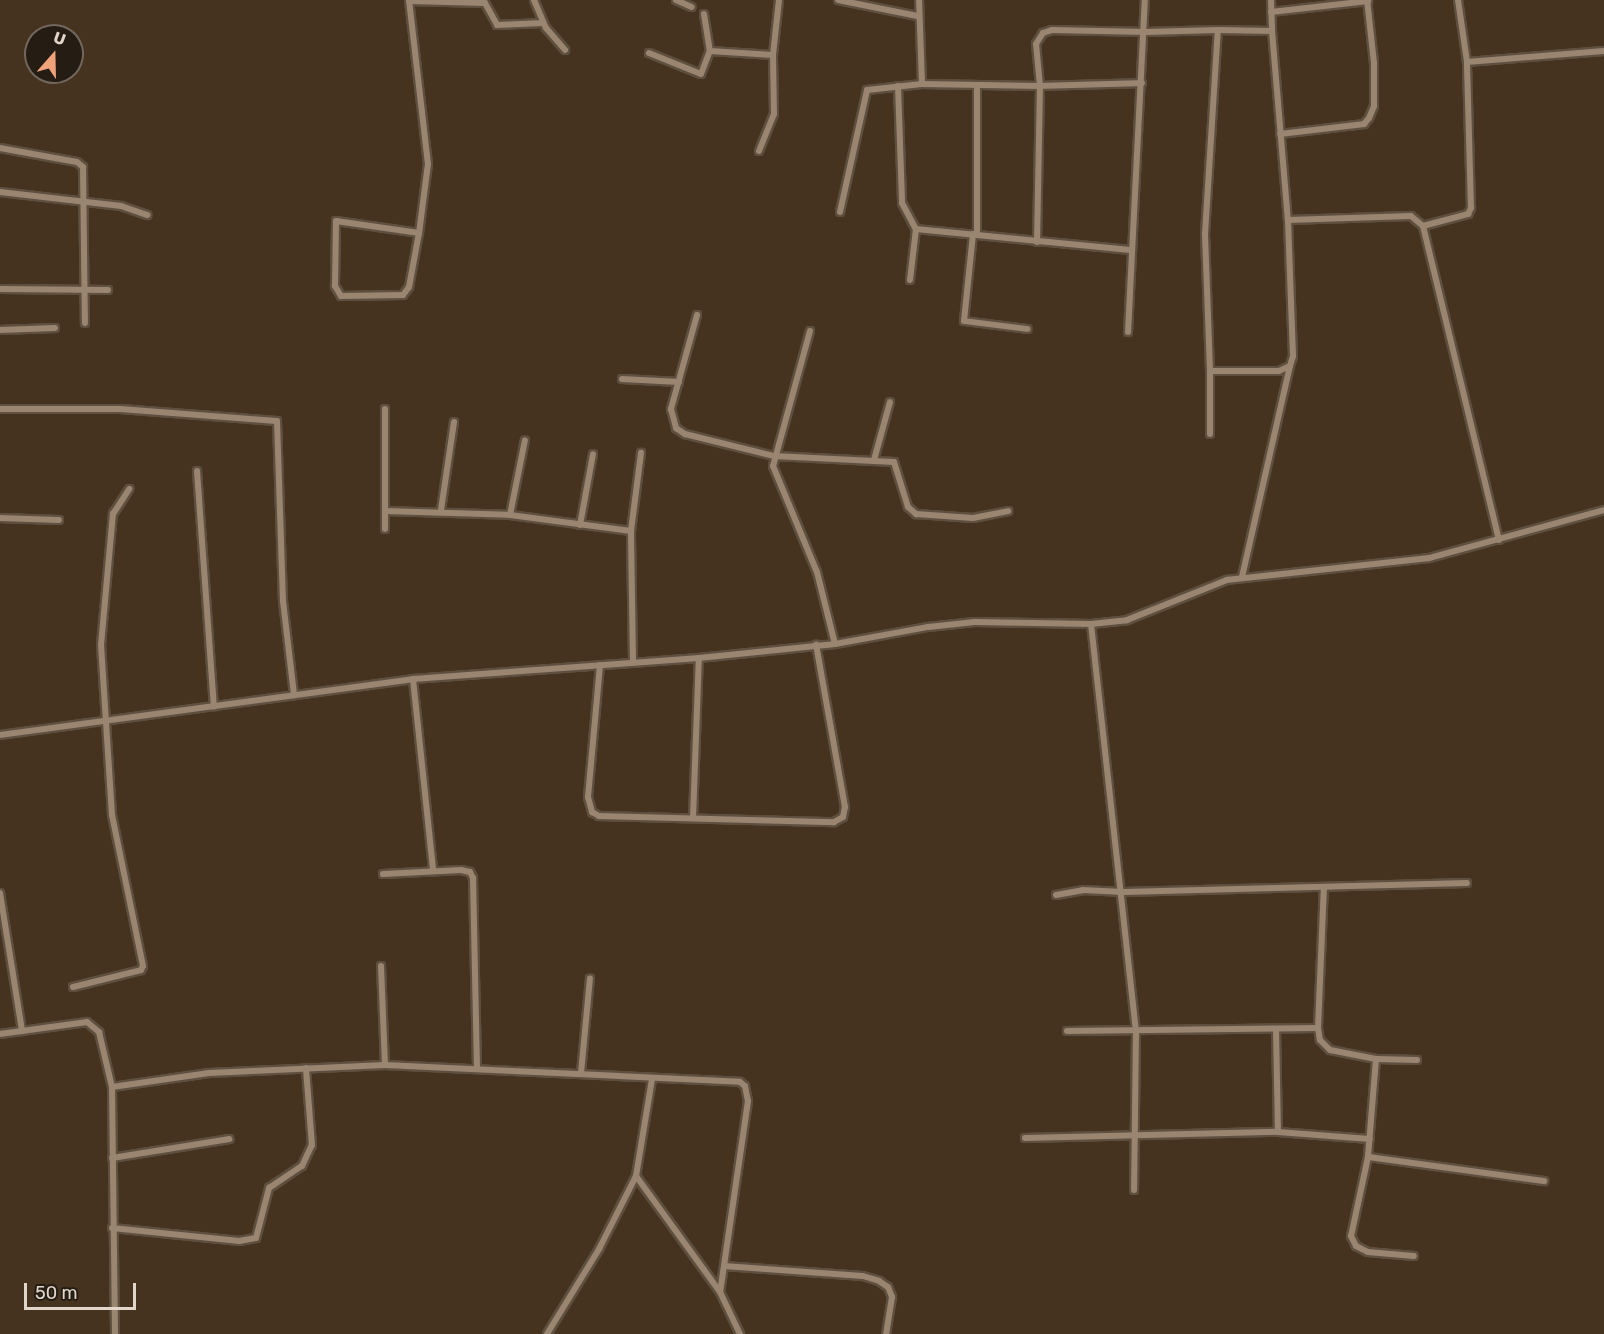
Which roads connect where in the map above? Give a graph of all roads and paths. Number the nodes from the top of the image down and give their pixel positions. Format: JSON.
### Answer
{"nodes":[{"id":1,"x":534,"y":0,"type":"edge"},
{"id":2,"x":676,"y":0,"type":"edge"},
{"id":3,"x":779,"y":0,"type":"edge"},
{"id":4,"x":838,"y":0,"type":"edge"},
{"id":5,"x":919,"y":0,"type":"edge"},
{"id":6,"x":1145,"y":0,"type":"edge"},
{"id":7,"x":1270,"y":0,"type":"edge"},
{"id":8,"x":1458,"y":0,"type":"edge"},
{"id":9,"x":409,"y":1,"type":"edge"},
{"id":10,"x":1367,"y":1,"type":"edge"},
{"id":11,"x":692,"y":7,"type":"dead end"},
{"id":12,"x":1270,"y":12,"type":"junction"},
{"id":13,"x":704,"y":14,"type":"dead end"},
{"id":14,"x":917,"y":16,"type":"junction"},
{"id":15,"x":543,"y":23,"type":"junction"},
{"id":16,"x":1218,"y":30,"type":"junction"},
{"id":17,"x":1272,"y":31,"type":"junction"},
{"id":18,"x":1146,"y":32,"type":"junction"},
{"id":19,"x":566,"y":50,"type":"dead end"},
{"id":20,"x":710,"y":51,"type":"junction"},
{"id":21,"x":1604,"y":51,"type":"edge"},
{"id":22,"x":649,"y":52,"type":"dead end"},
{"id":23,"x":773,"y":55,"type":"junction"},
{"id":24,"x":1467,"y":62,"type":"junction"},
{"id":25,"x":1142,"y":83,"type":"junction"},
{"id":26,"x":922,"y":84,"type":"junction"},
{"id":27,"x":977,"y":85,"type":"junction"},
{"id":28,"x":898,"y":86,"type":"junction"},
{"id":29,"x":1040,"y":86,"type":"junction"},
{"id":30,"x":1280,"y":134,"type":"junction"},
{"id":31,"x":0,"y":148,"type":"edge"},
{"id":32,"x":759,"y":151,"type":"dead end"},
{"id":33,"x":0,"y":192,"type":"edge"},
{"id":34,"x":87,"y":203,"type":"junction"},
{"id":35,"x":840,"y":212,"type":"dead end"},
{"id":36,"x":147,"y":215,"type":"dead end"},
{"id":37,"x":1288,"y":220,"type":"junction"},
{"id":38,"x":1423,"y":226,"type":"junction"},
{"id":39,"x":916,"y":229,"type":"junction"},
{"id":40,"x":419,"y":233,"type":"junction"},
{"id":41,"x":975,"y":235,"type":"junction"},
{"id":42,"x":1037,"y":242,"type":"junction"},
{"id":43,"x":1130,"y":250,"type":"junction"},
{"id":44,"x":910,"y":280,"type":"dead end"},
{"id":45,"x":0,"y":289,"type":"edge"},
{"id":46,"x":85,"y":290,"type":"junction"},
{"id":47,"x":108,"y":290,"type":"dead end"},
{"id":48,"x":697,"y":315,"type":"dead end"},
{"id":49,"x":85,"y":323,"type":"dead end"},
{"id":50,"x":55,"y":328,"type":"dead end"},
{"id":51,"x":1027,"y":329,"type":"dead end"},
{"id":52,"x":0,"y":330,"type":"edge"},
{"id":53,"x":810,"y":331,"type":"dead end"},
{"id":54,"x":1128,"y":332,"type":"dead end"},
{"id":55,"x":1290,"y":366,"type":"junction"},
{"id":56,"x":1210,"y":371,"type":"junction"},
{"id":57,"x":622,"y":379,"type":"dead end"},
{"id":58,"x":679,"y":382,"type":"junction"},
{"id":59,"x":890,"y":402,"type":"dead end"},
{"id":60,"x":0,"y":409,"type":"edge"},
{"id":61,"x":385,"y":409,"type":"dead end"},
{"id":62,"x":454,"y":422,"type":"dead end"},
{"id":63,"x":1210,"y":434,"type":"dead end"},
{"id":64,"x":525,"y":440,"type":"dead end"},
{"id":65,"x":641,"y":453,"type":"dead end"},
{"id":66,"x":593,"y":454,"type":"dead end"},
{"id":67,"x":774,"y":456,"type":"junction"},
{"id":68,"x":874,"y":460,"type":"junction"},
{"id":69,"x":197,"y":471,"type":"dead end"},
{"id":70,"x":129,"y":489,"type":"dead end"},
{"id":71,"x":441,"y":510,"type":"junction"},
{"id":72,"x":1604,"y":510,"type":"edge"},
{"id":73,"x":385,"y":511,"type":"junction"},
{"id":74,"x":1008,"y":511,"type":"dead end"},
{"id":75,"x":510,"y":515,"type":"junction"},
{"id":76,"x":0,"y":518,"type":"edge"},
{"id":77,"x":59,"y":520,"type":"dead end"},
{"id":78,"x":580,"y":525,"type":"junction"},
{"id":79,"x":385,"y":529,"type":"dead end"},
{"id":80,"x":631,"y":531,"type":"junction"},
{"id":81,"x":1499,"y":540,"type":"junction"},
{"id":82,"x":1242,"y":577,"type":"junction"},
{"id":83,"x":1091,"y":624,"type":"junction"},
{"id":84,"x":835,"y":644,"type":"junction"},
{"id":85,"x":816,"y":645,"type":"junction"},
{"id":86,"x":699,"y":658,"type":"junction"},
{"id":87,"x":633,"y":662,"type":"junction"},
{"id":88,"x":600,"y":664,"type":"junction"},
{"id":89,"x":413,"y":680,"type":"junction"},
{"id":90,"x":294,"y":695,"type":"junction"},
{"id":91,"x":214,"y":706,"type":"junction"},
{"id":92,"x":105,"y":720,"type":"junction"},
{"id":93,"x":0,"y":735,"type":"edge"},
{"id":94,"x":693,"y":818,"type":"junction"},
{"id":95,"x":434,"y":870,"type":"junction"},
{"id":96,"x":383,"y":874,"type":"dead end"},
{"id":97,"x":1467,"y":883,"type":"dead end"},
{"id":98,"x":1324,"y":887,"type":"junction"},
{"id":99,"x":1123,"y":892,"type":"junction"},
{"id":100,"x":0,"y":893,"type":"edge"},
{"id":101,"x":1056,"y":895,"type":"dead end"},
{"id":102,"x":381,"y":966,"type":"dead end"},
{"id":103,"x":590,"y":978,"type":"dead end"},
{"id":104,"x":73,"y":987,"type":"dead end"},
{"id":105,"x":1318,"y":1028,"type":"junction"},
{"id":106,"x":1276,"y":1029,"type":"junction"},
{"id":107,"x":22,"y":1031,"type":"junction"},
{"id":108,"x":1067,"y":1031,"type":"dead end"},
{"id":109,"x":1136,"y":1031,"type":"junction"},
{"id":110,"x":0,"y":1034,"type":"edge"},
{"id":111,"x":1376,"y":1059,"type":"junction"},
{"id":112,"x":1418,"y":1060,"type":"dead end"},
{"id":113,"x":385,"y":1065,"type":"junction"},
{"id":114,"x":306,"y":1068,"type":"junction"},
{"id":115,"x":477,"y":1069,"type":"junction"},
{"id":116,"x":581,"y":1073,"type":"junction"},
{"id":117,"x":652,"y":1079,"type":"junction"},
{"id":118,"x":112,"y":1087,"type":"junction"},
{"id":119,"x":1278,"y":1132,"type":"junction"},
{"id":120,"x":1133,"y":1133,"type":"junction"},
{"id":121,"x":1025,"y":1138,"type":"dead end"},
{"id":122,"x":229,"y":1139,"type":"dead end"},
{"id":123,"x":1370,"y":1139,"type":"junction"},
{"id":124,"x":1368,"y":1157,"type":"junction"},
{"id":125,"x":112,"y":1158,"type":"junction"},
{"id":126,"x":636,"y":1176,"type":"junction"},
{"id":127,"x":1544,"y":1181,"type":"dead end"},
{"id":128,"x":1134,"y":1190,"type":"dead end"},
{"id":129,"x":112,"y":1228,"type":"junction"},
{"id":130,"x":1414,"y":1256,"type":"dead end"},
{"id":131,"x":724,"y":1266,"type":"junction"},
{"id":132,"x":720,"y":1292,"type":"junction"},
{"id":133,"x":115,"y":1334,"type":"edge"},
{"id":134,"x":547,"y":1334,"type":"edge"},
{"id":135,"x":740,"y":1334,"type":"edge"},
{"id":136,"x":886,"y":1334,"type":"edge"}],
"edges":[{"from":1,"to":15,"type":"street"},
{"from":2,"to":11,"type":"street"},
{"from":3,"to":23,"type":"street"},
{"from":4,"to":14,"type":"street"},
{"from":5,"to":14,"type":"street"},
{"from":6,"to":18,"type":"street"},
{"from":7,"to":12,"type":"street"},
{"from":8,"to":24,"type":"street"},
{"from":9,"to":15,"type":"street"},
{"from":9,"to":40,"type":"street"},
{"from":10,"to":12,"type":"street"},
{"from":10,"to":30,"type":"street"},
{"from":12,"to":17,"type":"street"},
{"from":13,"to":20,"type":"street"},
{"from":14,"to":26,"type":"street"},
{"from":15,"to":19,"type":"street"},
{"from":16,"to":17,"type":"street"},
{"from":16,"to":18,"type":"street"},
{"from":16,"to":56,"type":"street"},
{"from":17,"to":30,"type":"street"},
{"from":18,"to":25,"type":"street"},
{"from":18,"to":29,"type":"street"},
{"from":20,"to":22,"type":"street"},
{"from":20,"to":23,"type":"street"},
{"from":21,"to":24,"type":"street"},
{"from":23,"to":32,"type":"street"},
{"from":24,"to":38,"type":"street"},
{"from":25,"to":29,"type":"street"},
{"from":25,"to":43,"type":"street"},
{"from":26,"to":27,"type":"street"},
{"from":26,"to":28,"type":"street"},
{"from":27,"to":29,"type":"street"},
{"from":27,"to":41,"type":"street"},
{"from":28,"to":35,"type":"street"},
{"from":28,"to":39,"type":"street"},
{"from":29,"to":42,"type":"street"},
{"from":30,"to":37,"type":"street"},
{"from":31,"to":34,"type":"street"},
{"from":33,"to":34,"type":"street"},
{"from":34,"to":36,"type":"street"},
{"from":34,"to":46,"type":"street"},
{"from":37,"to":38,"type":"street"},
{"from":37,"to":55,"type":"street"},
{"from":38,"to":81,"type":"street"},
{"from":39,"to":41,"type":"street"},
{"from":39,"to":44,"type":"street"},
{"from":40,"to":40,"type":"street"},
{"from":41,"to":42,"type":"street"},
{"from":41,"to":51,"type":"street"},
{"from":42,"to":43,"type":"street"},
{"from":43,"to":54,"type":"street"},
{"from":45,"to":46,"type":"street"},
{"from":46,"to":47,"type":"street"},
{"from":46,"to":49,"type":"street"},
{"from":48,"to":58,"type":"street"},
{"from":50,"to":52,"type":"street"},
{"from":53,"to":67,"type":"street"},
{"from":55,"to":56,"type":"street"},
{"from":55,"to":82,"type":"street"},
{"from":56,"to":63,"type":"street"},
{"from":57,"to":58,"type":"street"},
{"from":58,"to":67,"type":"street"},
{"from":59,"to":68,"type":"street"},
{"from":60,"to":90,"type":"street"},
{"from":61,"to":73,"type":"street"},
{"from":62,"to":71,"type":"street"},
{"from":64,"to":75,"type":"street"},
{"from":65,"to":80,"type":"street"},
{"from":66,"to":78,"type":"street"},
{"from":67,"to":68,"type":"street"},
{"from":67,"to":84,"type":"street"},
{"from":68,"to":74,"type":"street"},
{"from":69,"to":91,"type":"street"},
{"from":70,"to":92,"type":"street"},
{"from":71,"to":73,"type":"street"},
{"from":71,"to":75,"type":"street"},
{"from":72,"to":81,"type":"street"},
{"from":73,"to":79,"type":"street"},
{"from":75,"to":78,"type":"street"},
{"from":76,"to":77,"type":"street"},
{"from":78,"to":80,"type":"street"},
{"from":80,"to":87,"type":"street"},
{"from":81,"to":82,"type":"street"},
{"from":82,"to":83,"type":"street"},
{"from":83,"to":84,"type":"street"},
{"from":83,"to":99,"type":"street"},
{"from":84,"to":85,"type":"street"},
{"from":85,"to":86,"type":"street"},
{"from":85,"to":94,"type":"street"},
{"from":86,"to":87,"type":"street"},
{"from":86,"to":94,"type":"street"},
{"from":87,"to":88,"type":"street"},
{"from":88,"to":89,"type":"street"},
{"from":88,"to":94,"type":"street"},
{"from":89,"to":90,"type":"street"},
{"from":89,"to":95,"type":"street"},
{"from":90,"to":91,"type":"street"},
{"from":91,"to":92,"type":"street"},
{"from":92,"to":93,"type":"street"},
{"from":92,"to":104,"type":"street"},
{"from":95,"to":96,"type":"street"},
{"from":95,"to":115,"type":"street"},
{"from":97,"to":98,"type":"street"},
{"from":98,"to":99,"type":"street"},
{"from":98,"to":105,"type":"street"},
{"from":99,"to":101,"type":"street"},
{"from":99,"to":109,"type":"street"},
{"from":100,"to":107,"type":"street"},
{"from":102,"to":113,"type":"street"},
{"from":103,"to":116,"type":"street"},
{"from":105,"to":106,"type":"street"},
{"from":105,"to":111,"type":"street"},
{"from":106,"to":109,"type":"street"},
{"from":106,"to":119,"type":"street"},
{"from":107,"to":110,"type":"street"},
{"from":107,"to":118,"type":"street"},
{"from":108,"to":109,"type":"street"},
{"from":109,"to":120,"type":"street"},
{"from":111,"to":112,"type":"street"},
{"from":111,"to":123,"type":"street"},
{"from":113,"to":114,"type":"street"},
{"from":113,"to":115,"type":"street"},
{"from":114,"to":118,"type":"street"},
{"from":114,"to":129,"type":"street"},
{"from":115,"to":116,"type":"street"},
{"from":116,"to":117,"type":"street"},
{"from":117,"to":126,"type":"street"},
{"from":117,"to":131,"type":"street"},
{"from":118,"to":125,"type":"street"},
{"from":119,"to":120,"type":"street"},
{"from":119,"to":123,"type":"street"},
{"from":120,"to":121,"type":"street"},
{"from":120,"to":128,"type":"street"},
{"from":122,"to":125,"type":"street"},
{"from":123,"to":124,"type":"street"},
{"from":124,"to":127,"type":"street"},
{"from":124,"to":130,"type":"street"},
{"from":125,"to":129,"type":"street"},
{"from":126,"to":132,"type":"street"},
{"from":126,"to":134,"type":"street"},
{"from":129,"to":133,"type":"street"},
{"from":131,"to":132,"type":"street"},
{"from":131,"to":136,"type":"street"},
{"from":132,"to":135,"type":"street"}]}
